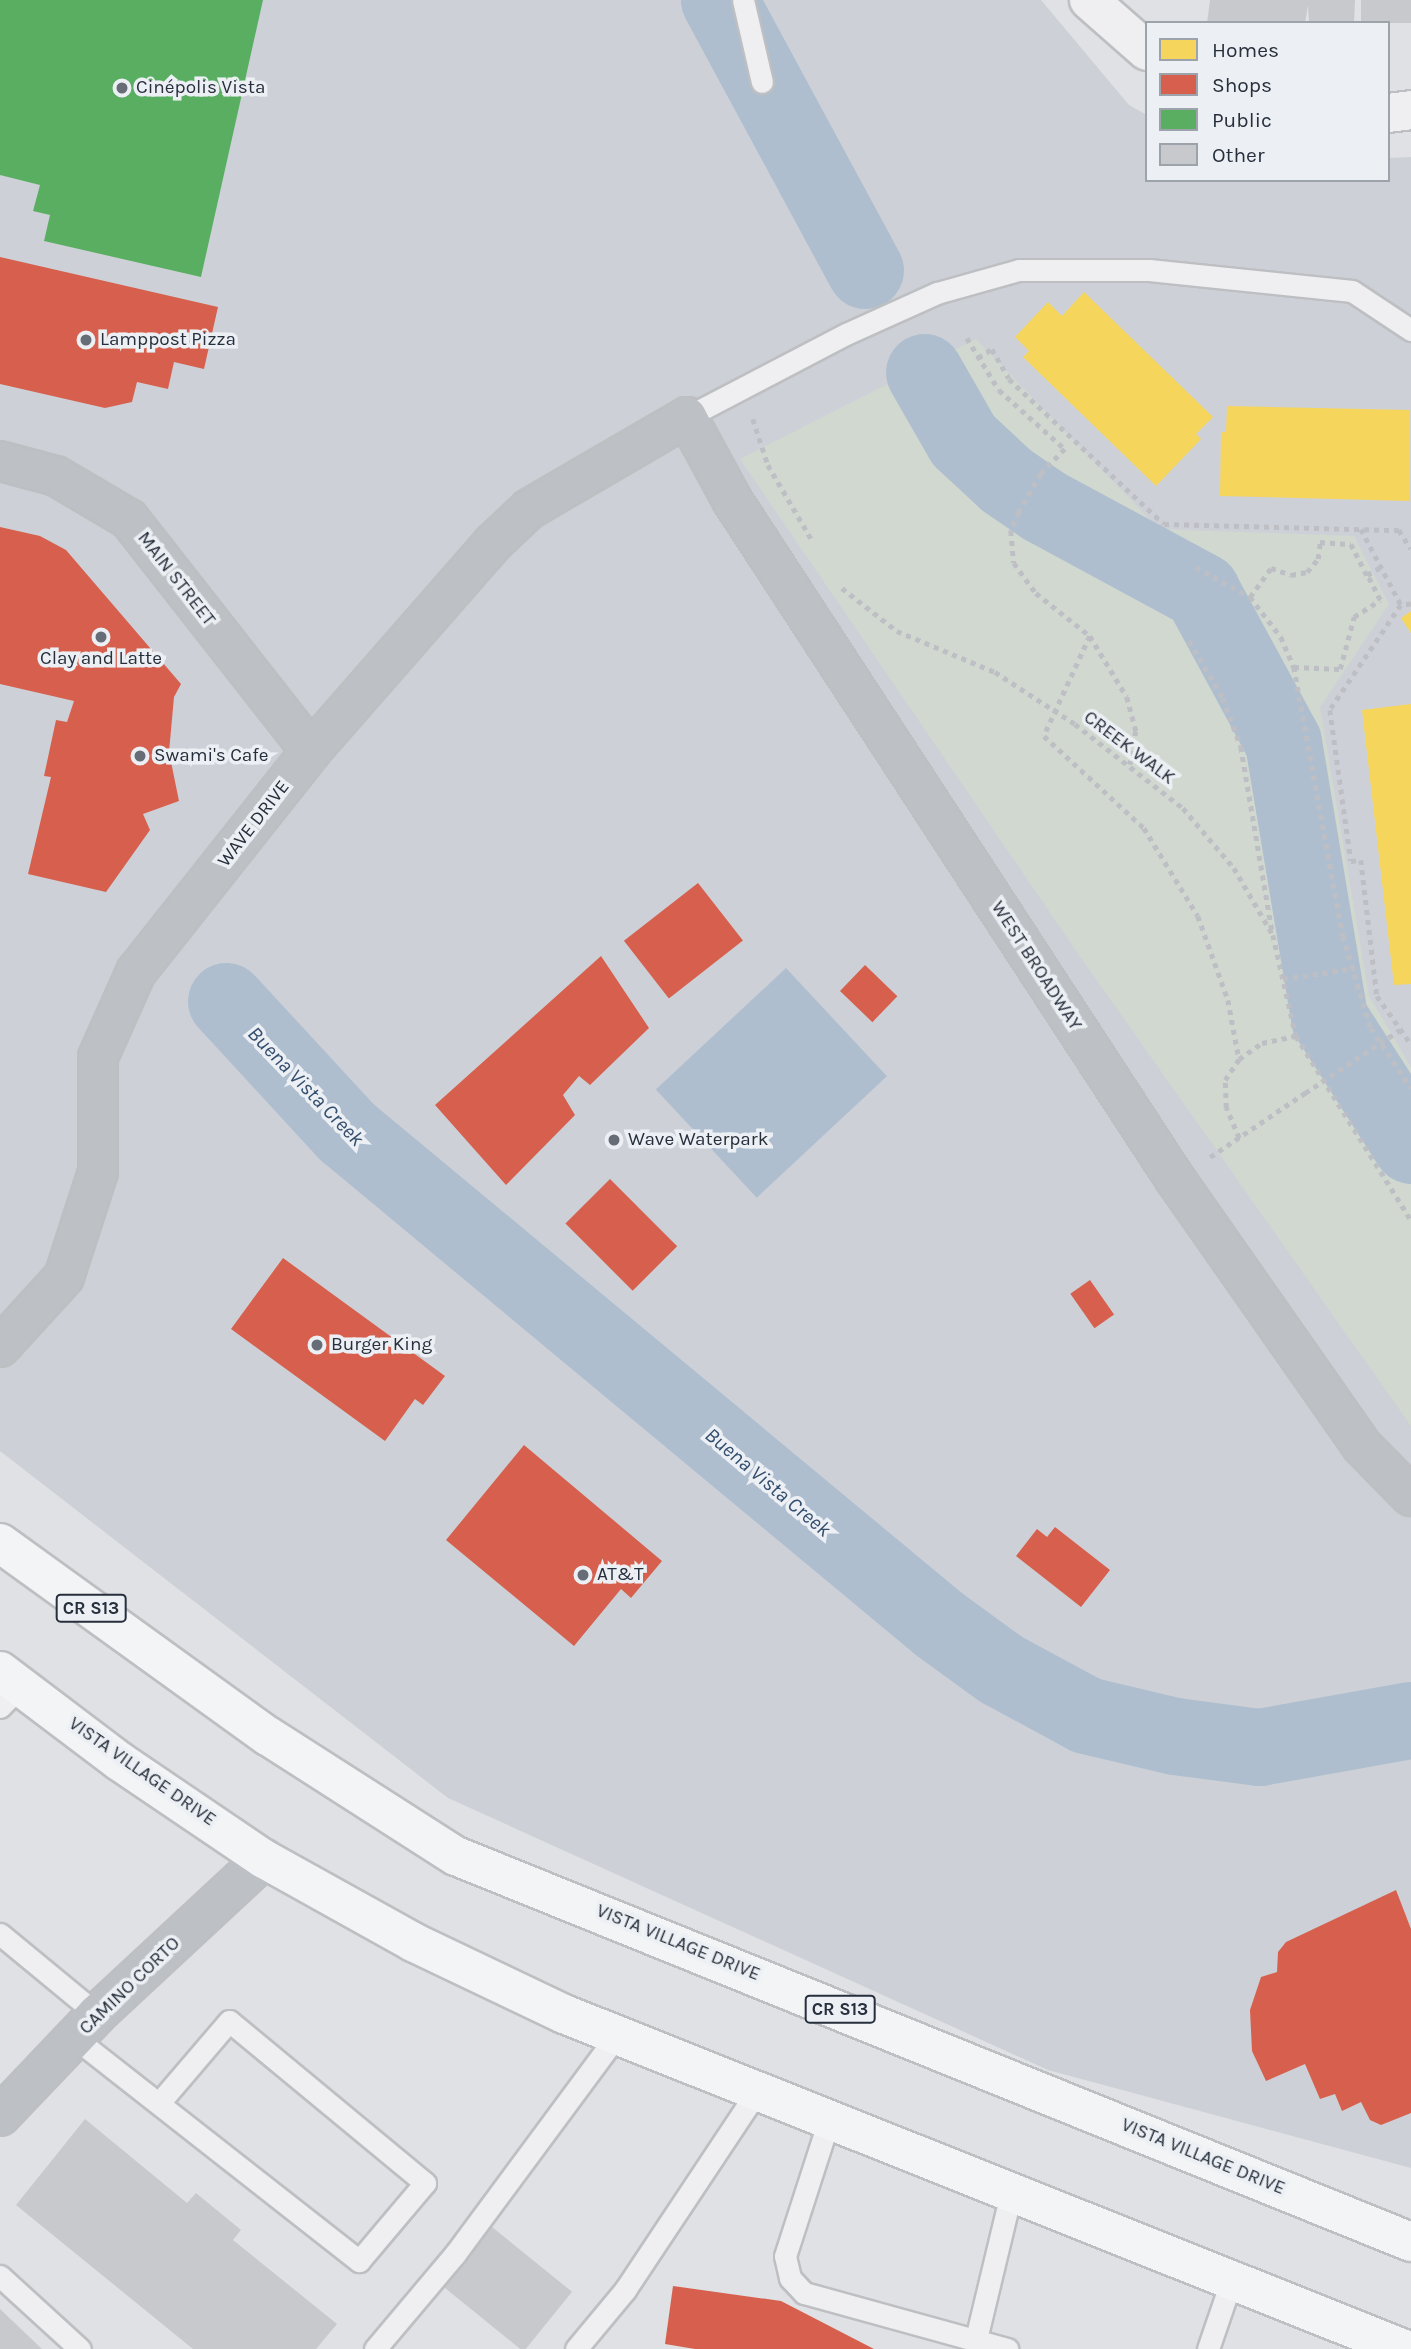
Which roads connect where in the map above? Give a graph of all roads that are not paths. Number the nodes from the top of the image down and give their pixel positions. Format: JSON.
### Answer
{"nodes":[{"id":1,"x":743,"y":0,"type":"edge"},
{"id":2,"x":1089,"y":0,"type":"edge"},
{"id":3,"x":1145,"y":49,"type":"edge"},
{"id":4,"x":762,"y":82,"type":"dead end"},
{"id":5,"x":1411,"y":110,"type":"edge"},
{"id":6,"x":1390,"y":113,"type":"edge"},
{"id":7,"x":1411,"y":330,"type":"edge"},
{"id":8,"x":687,"y":417,"type":"junction"},
{"id":9,"x":0,"y":461,"type":"edge"},
{"id":10,"x":311,"y":751,"type":"junction"},
{"id":11,"x":0,"y":1347,"type":"edge"},
{"id":12,"x":1411,"y":1496,"type":"edge"},
{"id":13,"x":0,"y":1543,"type":"edge"},
{"id":14,"x":7,"y":1688,"type":"edge"},
{"id":15,"x":264,"y":1859,"type":"junction"},
{"id":16,"x":0,"y":1934,"type":"edge"},
{"id":17,"x":86,"y":2027,"type":"junction"},
{"id":18,"x":617,"y":2035,"type":"junction"},
{"id":19,"x":757,"y":2091,"type":"junction"},
{"id":20,"x":159,"y":2103,"type":"junction"},
{"id":21,"x":0,"y":2116,"type":"edge"},
{"id":22,"x":829,"y":2120,"type":"junction"},
{"id":23,"x":1011,"y":2193,"type":"junction"},
{"id":24,"x":1411,"y":2242,"type":"edge"},
{"id":25,"x":0,"y":2276,"type":"edge"},
{"id":26,"x":1231,"y":2282,"type":"junction"},
{"id":27,"x":976,"y":2339,"type":"junction"},
{"id":28,"x":80,"y":2349,"type":"edge"},
{"id":29,"x":375,"y":2349,"type":"edge"},
{"id":30,"x":576,"y":2349,"type":"edge"},
{"id":31,"x":1007,"y":2349,"type":"edge"},
{"id":32,"x":1208,"y":2349,"type":"edge"},
{"id":33,"x":1404,"y":2349,"type":"edge"}],
"edges":[{"from":1,"to":4,"type":"lane"},
{"from":2,"to":3,"type":"street"},
{"from":5,"to":6,"type":"street"},
{"from":7,"to":8,"type":"lane"},
{"from":8,"to":10,"type":"street","name":"WAVE DRIVE"},
{"from":8,"to":12,"type":"street","name":"WEST BROADWAY"},
{"from":9,"to":10,"type":"street","name":"MAIN STREET"},
{"from":10,"to":11,"type":"street","name":"WAVE DRIVE"},
{"from":13,"to":24,"type":"main road","name":"VISTA VILLAGE DRIVE","number":"CR S13"},
{"from":14,"to":15,"type":"main road","name":"VISTA VILLAGE DRIVE"},
{"from":15,"to":17,"type":"street","name":"CAMINO CORTO"},
{"from":15,"to":18,"type":"main road","name":"VISTA VILLAGE DRIVE"},
{"from":16,"to":17,"type":"lane"},
{"from":17,"to":20,"type":"lane"},
{"from":17,"to":21,"type":"street","name":"CAMINO CORTO"},
{"from":18,"to":19,"type":"main road","name":"VISTA VILLAGE DRIVE"},
{"from":18,"to":29,"type":"lane"},
{"from":19,"to":22,"type":"main road","name":"VISTA VILLAGE DRIVE"},
{"from":19,"to":30,"type":"lane"},
{"from":20,"to":20,"type":"lane"},
{"from":22,"to":23,"type":"main road","name":"VISTA VILLAGE DRIVE"},
{"from":22,"to":27,"type":"lane"},
{"from":23,"to":26,"type":"main road","name":"VISTA VILLAGE DRIVE"},
{"from":23,"to":27,"type":"lane"},
{"from":25,"to":28,"type":"lane"},
{"from":26,"to":32,"type":"lane"},
{"from":26,"to":33,"type":"main road","name":"VISTA VILLAGE DRIVE"},
{"from":27,"to":31,"type":"lane"}]}
